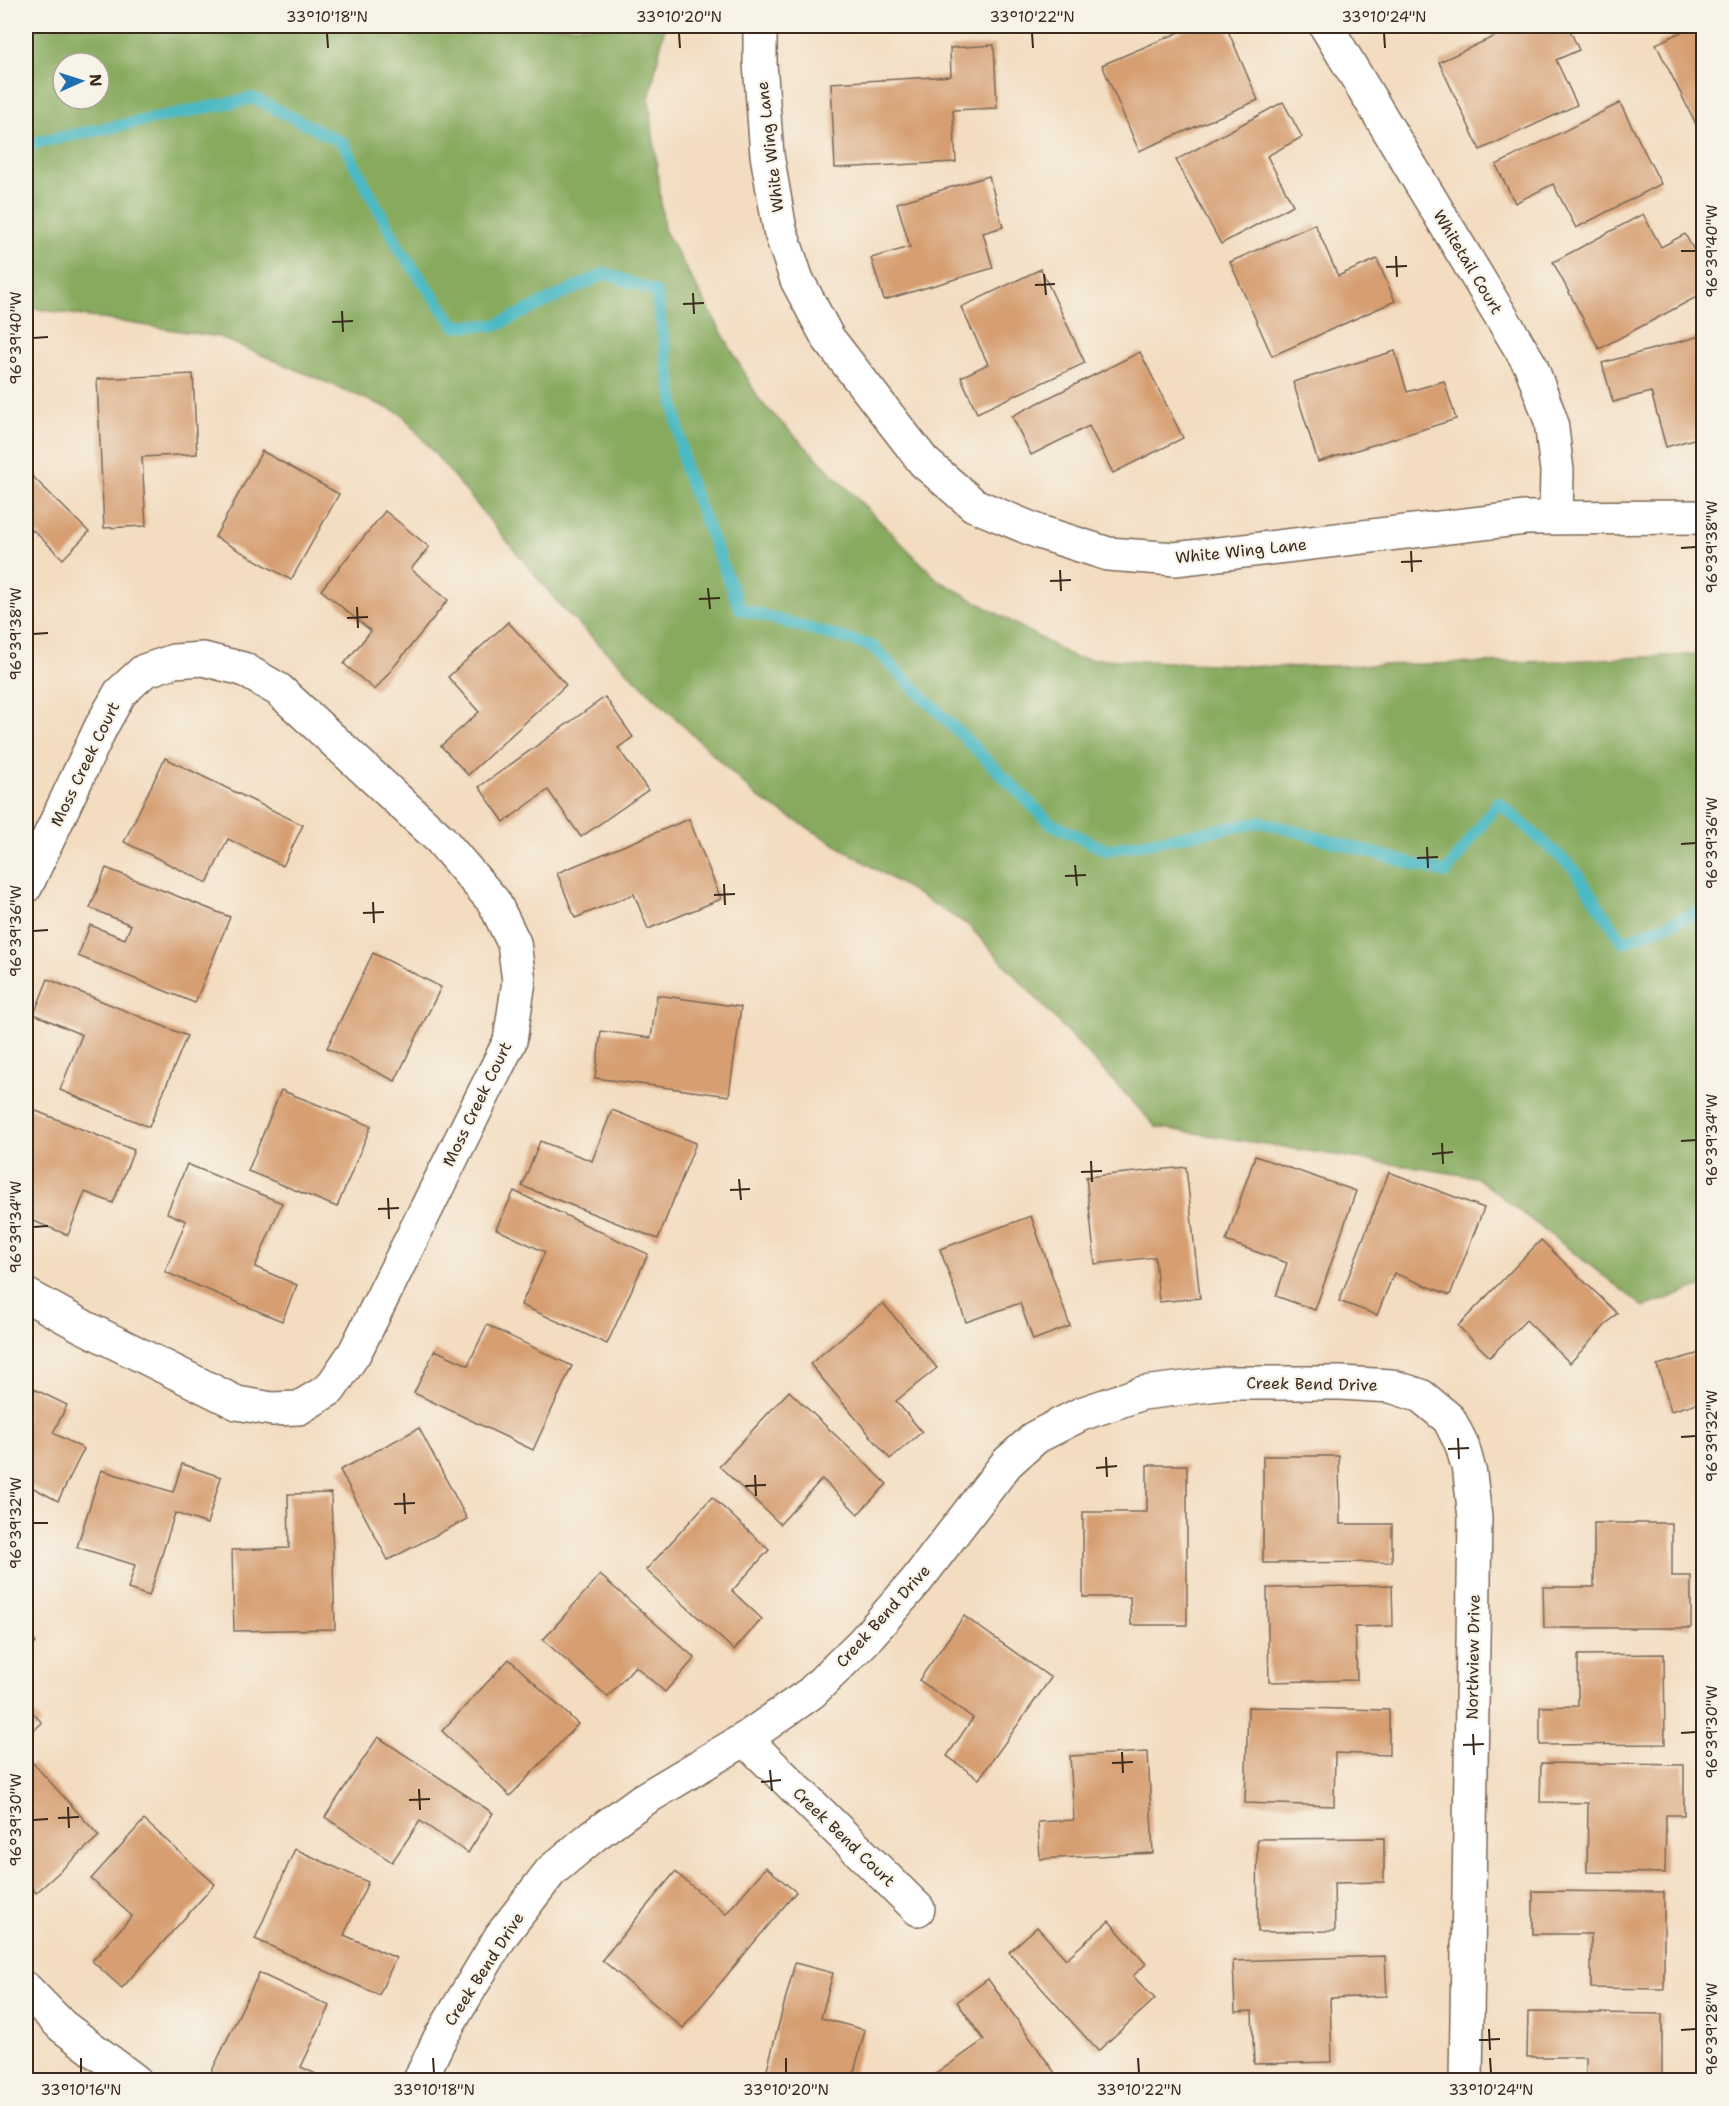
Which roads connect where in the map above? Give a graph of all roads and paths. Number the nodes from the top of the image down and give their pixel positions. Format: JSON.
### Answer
{"nodes":[{"id":1,"x":760,"y":26,"type":"edge"},
{"id":2,"x":1326,"y":26,"type":"edge"},
{"id":3,"x":1556,"y":516,"type":"junction"},
{"id":4,"x":1704,"y":517,"type":"edge"},
{"id":5,"x":26,"y":886,"type":"edge"},
{"id":6,"x":26,"y":1295,"type":"edge"},
{"id":7,"x":1421,"y":1396,"type":"joint"},
{"id":8,"x":745,"y":1739,"type":"junction"},
{"id":9,"x":918,"y":1909,"type":"dead end"},
{"id":10,"x":26,"y":1989,"type":"edge"},
{"id":11,"x":134,"y":2080,"type":"edge"},
{"id":12,"x":420,"y":2080,"type":"edge"},
{"id":13,"x":1466,"y":2080,"type":"edge"}],
"edges":[{"from":1,"to":3,"type":"street","name":"White Wing Lane"},
{"from":2,"to":3,"type":"street","name":"Whitetail Court"},
{"from":3,"to":4,"type":"street","name":"White Wing Lane"},
{"from":5,"to":6,"type":"street","name":"Moss Creek Court"},
{"from":7,"to":8,"type":"street","name":"Creek Bend Drive"},
{"from":7,"to":13,"type":"street","name":"Northview Drive"},
{"from":8,"to":9,"type":"street","name":"Creek Bend Court"},
{"from":8,"to":12,"type":"street","name":"Creek Bend Drive"},
{"from":10,"to":11,"type":"street"}]}
